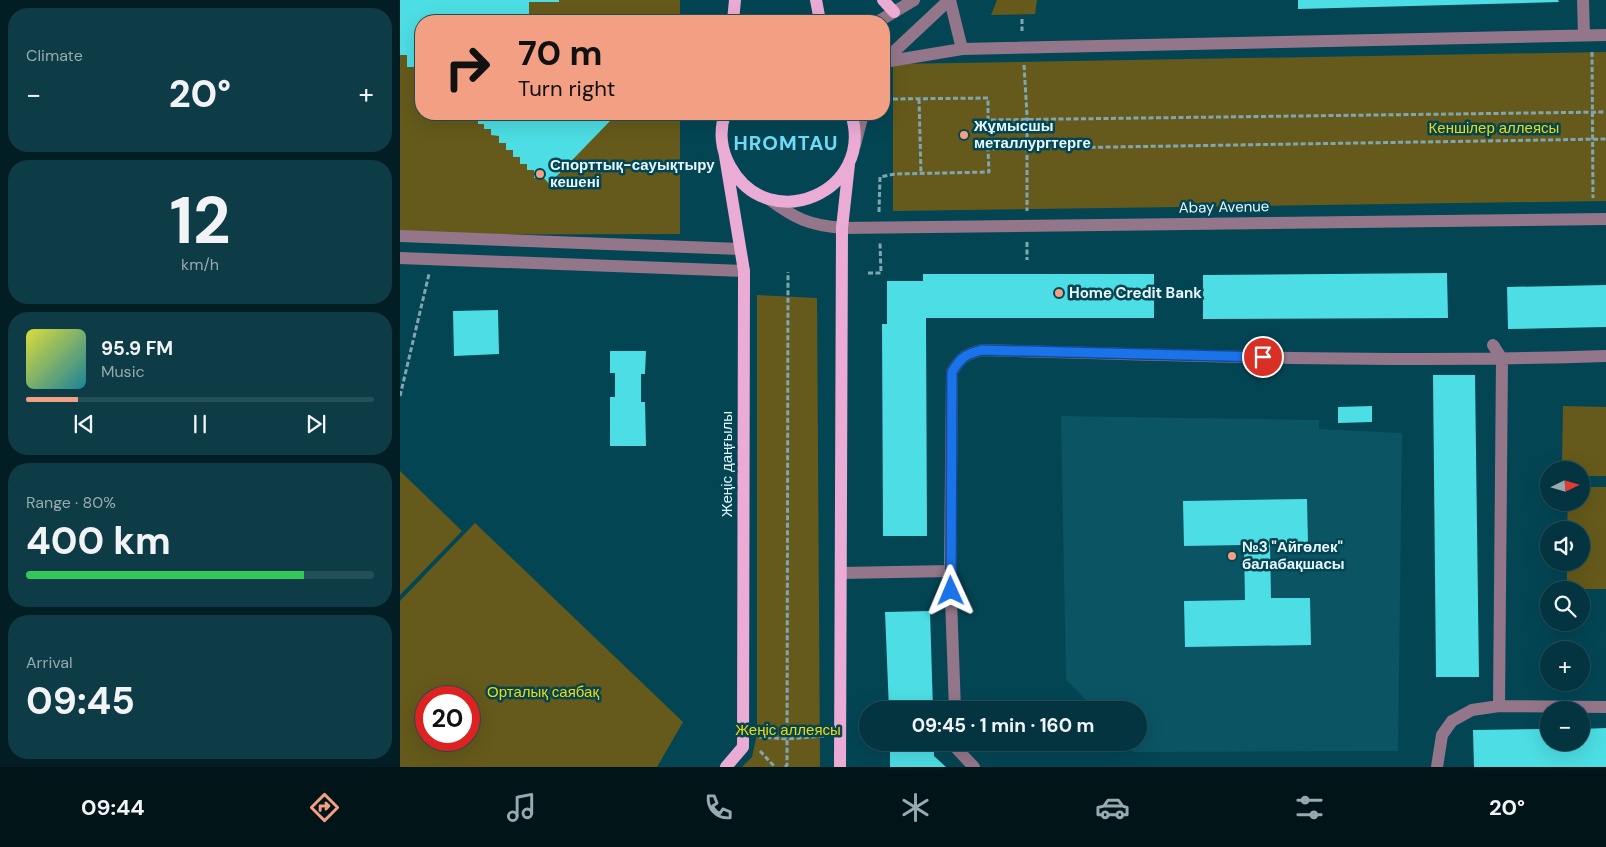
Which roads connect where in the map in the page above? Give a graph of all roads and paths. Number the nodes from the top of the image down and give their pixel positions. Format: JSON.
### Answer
{"nodes":[{"id":1,"x":735,"y":0,"type":"edge"},
{"id":2,"x":816,"y":0,"type":"edge"},
{"id":3,"x":883,"y":0,"type":"edge"},
{"id":4,"x":914,"y":0,"type":"edge"},
{"id":5,"x":950,"y":0,"type":"edge"},
{"id":6,"x":1583,"y":0,"type":"edge"},
{"id":7,"x":894,"y":12,"type":"junction"},
{"id":8,"x":734,"y":15,"type":"edge"},
{"id":9,"x":819,"y":15,"type":"edge"},
{"id":10,"x":889,"y":15,"type":"edge"},
{"id":11,"x":1022,"y":19,"type":"dead end"},
{"id":12,"x":1588,"y":35,"type":"junction"},
{"id":13,"x":1606,"y":35,"type":"edge"},
{"id":14,"x":1023,"y":47,"type":"junction"},
{"id":15,"x":962,"y":49,"type":"junction"},
{"id":16,"x":890,"y":56,"type":"edge"},
{"id":17,"x":890,"y":61,"type":"edge"},
{"id":18,"x":919,"y":98,"type":"junction"},
{"id":19,"x":893,"y":99,"type":"dead end"},
{"id":20,"x":1592,"y":112,"type":"junction"},
{"id":21,"x":1606,"y":112,"type":"edge"},
{"id":22,"x":723,"y":120,"type":"edge"},
{"id":23,"x":853,"y":120,"type":"edge"},
{"id":24,"x":861,"y":120,"type":"edge"},
{"id":25,"x":1027,"y":120,"type":"junction"},
{"id":26,"x":1592,"y":139,"type":"junction"},
{"id":27,"x":1606,"y":139,"type":"edge"},
{"id":28,"x":855,"y":145,"type":"junction"},
{"id":29,"x":1027,"y":148,"type":"junction"},
{"id":30,"x":724,"y":156,"type":"junction"},
{"id":31,"x":849,"y":164,"type":"junction"},
{"id":32,"x":921,"y":173,"type":"junction"},
{"id":33,"x":894,"y":174,"type":"dead end"},
{"id":34,"x":1593,"y":198,"type":"dead end"},
{"id":35,"x":770,"y":200,"type":"junction"},
{"id":36,"x":1606,"y":219,"type":"edge"},
{"id":37,"x":1026,"y":226,"type":"junction"},
{"id":38,"x":842,"y":228,"type":"junction"},
{"id":39,"x":400,"y":236,"type":"edge"},
{"id":40,"x":740,"y":249,"type":"junction"},
{"id":41,"x":400,"y":258,"type":"edge"},
{"id":42,"x":432,"y":259,"type":"junction"},
{"id":43,"x":1027,"y":260,"type":"dead end"},
{"id":44,"x":744,"y":271,"type":"junction"},
{"id":45,"x":788,"y":272,"type":"dead end"},
{"id":46,"x":1493,"y":344,"type":"dead end"},
{"id":47,"x":1606,"y":356,"type":"edge"},
{"id":48,"x":1502,"y":359,"type":"junction"},
{"id":49,"x":400,"y":396,"type":"edge"},
{"id":50,"x":950,"y":571,"type":"junction"},
{"id":51,"x":841,"y":573,"type":"junction"},
{"id":52,"x":956,"y":701,"type":"edge"},
{"id":53,"x":1499,"y":706,"type":"junction"},
{"id":54,"x":1606,"y":707,"type":"edge"},
{"id":55,"x":840,"y":734,"type":"junction"},
{"id":56,"x":743,"y":735,"type":"junction"},
{"id":57,"x":787,"y":739,"type":"junction"},
{"id":58,"x":755,"y":746,"type":"dead end"},
{"id":59,"x":959,"y":751,"type":"edge"},
{"id":60,"x":726,"y":767,"type":"edge"},
{"id":61,"x":775,"y":767,"type":"edge"},
{"id":62,"x":785,"y":767,"type":"edge"},
{"id":63,"x":840,"y":767,"type":"edge"},
{"id":64,"x":974,"y":767,"type":"edge"},
{"id":65,"x":1437,"y":767,"type":"edge"}],
"edges":[{"from":1,"to":8,"type":"main road"},
{"from":2,"to":9,"type":"main road"},
{"from":3,"to":7,"type":"main road"},
{"from":4,"to":7,"type":"street"},
{"from":5,"to":15,"type":"street"},
{"from":5,"to":16,"type":"street"},
{"from":6,"to":12,"type":"street"},
{"from":7,"to":10,"type":"street"},
{"from":11,"to":14,"type":"path"},
{"from":12,"to":13,"type":"street"},
{"from":12,"to":14,"type":"street"},
{"from":12,"to":20,"type":"path"},
{"from":14,"to":15,"type":"street"},
{"from":14,"to":25,"type":"path"},
{"from":15,"to":17,"type":"street"},
{"from":18,"to":19,"type":"path"},
{"from":18,"to":25,"type":"path"},
{"from":18,"to":32,"type":"path"},
{"from":20,"to":21,"type":"path"},
{"from":20,"to":25,"type":"path"},
{"from":20,"to":26,"type":"path"},
{"from":22,"to":30,"type":"main road","name":"Жеңіс даңғылы"},
{"from":23,"to":28,"type":"main road"},
{"from":24,"to":28,"type":"street"},
{"from":25,"to":29,"type":"path"},
{"from":26,"to":27,"type":"path"},
{"from":26,"to":29,"type":"path"},
{"from":26,"to":34,"type":"path"},
{"from":28,"to":31,"type":"main road"},
{"from":29,"to":32,"type":"path"},
{"from":29,"to":37,"type":"path"},
{"from":30,"to":35,"type":"main road"},
{"from":30,"to":40,"type":"main road","name":"Жеңіс даңғылы"},
{"from":31,"to":35,"type":"main road"},
{"from":31,"to":38,"type":"main road"},
{"from":32,"to":33,"type":"path"},
{"from":35,"to":38,"type":"street","name":"Abay Avenue"},
{"from":36,"to":37,"type":"street","name":"Abay Avenue"},
{"from":37,"to":38,"type":"street","name":"Abay Avenue"},
{"from":37,"to":43,"type":"path"},
{"from":38,"to":51,"type":"main road"},
{"from":39,"to":40,"type":"street"},
{"from":40,"to":44,"type":"main road","name":"Жеңіс даңғылы"},
{"from":41,"to":42,"type":"street"},
{"from":42,"to":44,"type":"street"},
{"from":42,"to":49,"type":"path"},
{"from":44,"to":56,"type":"main road","name":"Жеңіс даңғылы"},
{"from":45,"to":57,"type":"path"},
{"from":46,"to":48,"type":"street"},
{"from":47,"to":48,"type":"street"},
{"from":48,"to":50,"type":"street"},
{"from":48,"to":53,"type":"street"},
{"from":50,"to":51,"type":"street"},
{"from":50,"to":52,"type":"street"},
{"from":51,"to":55,"type":"main road"},
{"from":53,"to":54,"type":"street"},
{"from":53,"to":65,"type":"street"},
{"from":55,"to":57,"type":"path"},
{"from":55,"to":63,"type":"main road"},
{"from":56,"to":57,"type":"path"},
{"from":56,"to":60,"type":"main road","name":"Жеңіс даңғылы"},
{"from":57,"to":62,"type":"path"},
{"from":58,"to":61,"type":"path"},
{"from":59,"to":64,"type":"street"}]}
